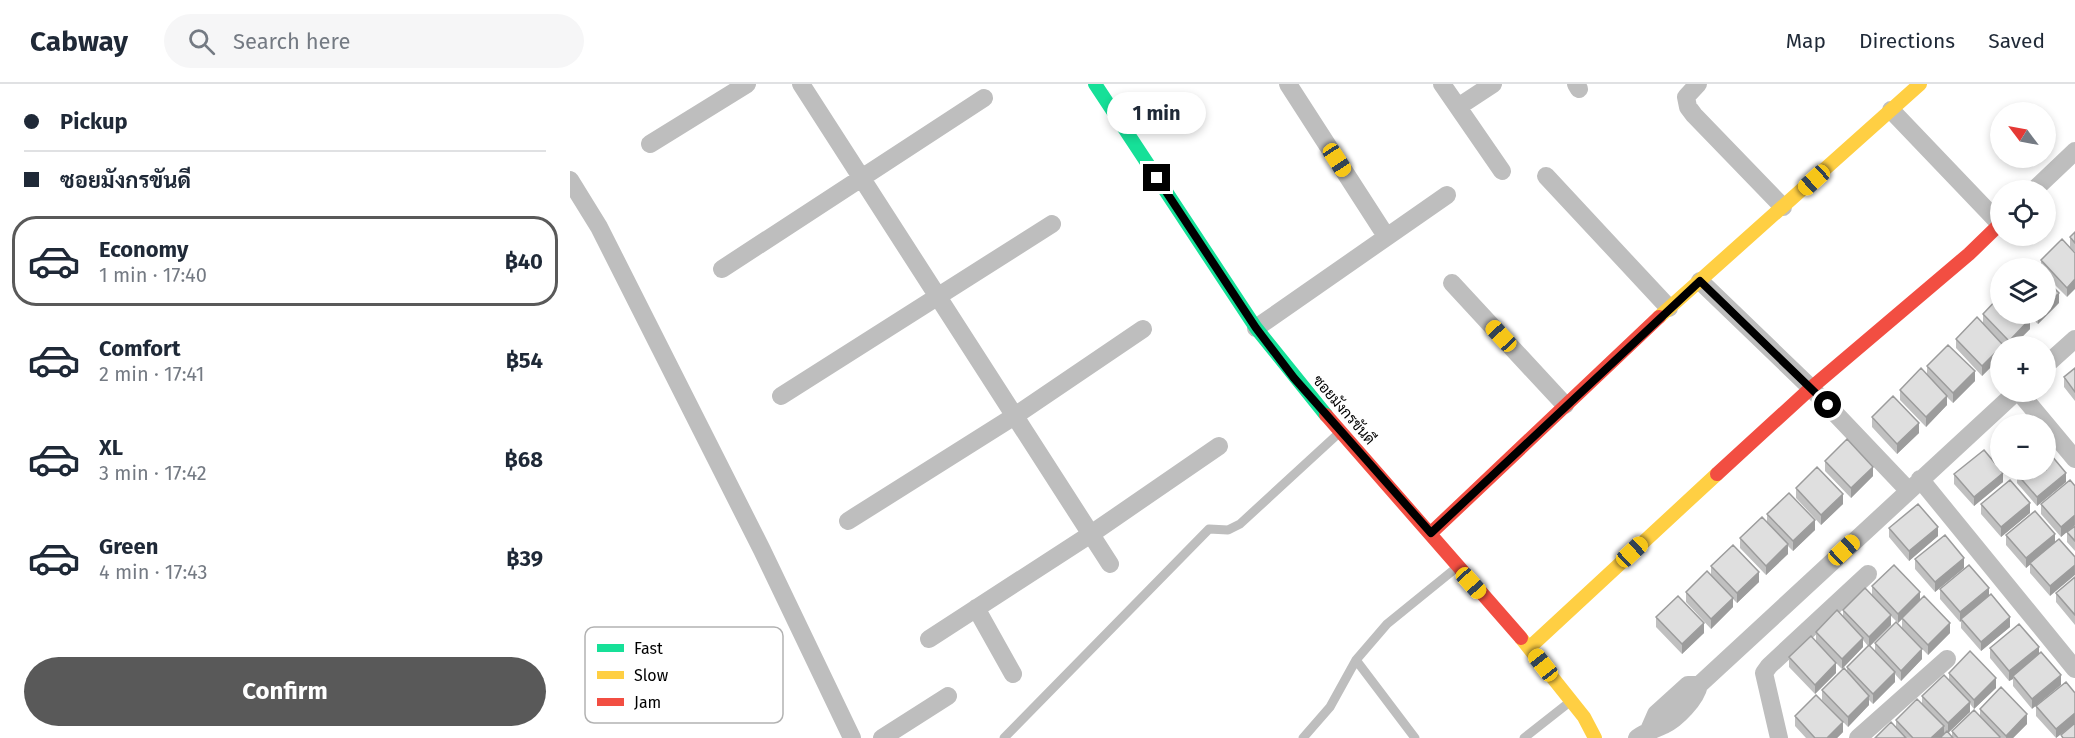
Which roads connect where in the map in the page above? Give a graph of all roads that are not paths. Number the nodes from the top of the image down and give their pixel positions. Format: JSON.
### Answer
{"nodes":[{"id":1,"x":747,"y":84,"type":"edge"},
{"id":2,"x":801,"y":84,"type":"edge"},
{"id":3,"x":1095,"y":84,"type":"edge"},
{"id":4,"x":1288,"y":84,"type":"edge"},
{"id":5,"x":1442,"y":84,"type":"edge"},
{"id":6,"x":1493,"y":84,"type":"edge"},
{"id":7,"x":1698,"y":84,"type":"edge"},
{"id":8,"x":1920,"y":84,"type":"edge"},
{"id":9,"x":984,"y":98,"type":"dead end"},
{"id":10,"x":1458,"y":107,"type":"junction"},
{"id":11,"x":1891,"y":110,"type":"junction"},
{"id":12,"x":650,"y":144,"type":"dead end"},
{"id":13,"x":2075,"y":151,"type":"edge"},
{"id":14,"x":1502,"y":171,"type":"dead end"},
{"id":15,"x":1546,"y":176,"type":"dead end"},
{"id":16,"x":860,"y":179,"type":"junction"},
{"id":17,"x":570,"y":180,"type":"edge"},
{"id":18,"x":2045,"y":180,"type":"edge"},
{"id":19,"x":1447,"y":195,"type":"dead end"},
{"id":20,"x":1784,"y":207,"type":"junction"},
{"id":21,"x":1990,"y":213,"type":"edge"},
{"id":22,"x":1052,"y":224,"type":"dead end"},
{"id":23,"x":1990,"y":233,"type":"edge"},
{"id":24,"x":1386,"y":236,"type":"junction"},
{"id":25,"x":722,"y":269,"type":"dead end"},
{"id":26,"x":1700,"y":281,"type":"junction"},
{"id":27,"x":1452,"y":283,"type":"dead end"},
{"id":28,"x":937,"y":295,"type":"junction"},
{"id":29,"x":1670,"y":308,"type":"junction"},
{"id":30,"x":1256,"y":328,"type":"junction"},
{"id":31,"x":1143,"y":329,"type":"dead end"},
{"id":32,"x":2075,"y":339,"type":"edge"},
{"id":33,"x":2056,"y":356,"type":"edge"},
{"id":34,"x":1811,"y":388,"type":"junction"},
{"id":35,"x":781,"y":396,"type":"dead end"},
{"id":36,"x":2007,"y":402,"type":"edge"},
{"id":37,"x":2027,"y":402,"type":"edge"},
{"id":38,"x":1566,"y":405,"type":"junction"},
{"id":39,"x":1016,"y":415,"type":"junction"},
{"id":40,"x":1340,"y":432,"type":"junction"},
{"id":41,"x":1219,"y":446,"type":"dead end"},
{"id":42,"x":2075,"y":459,"type":"edge"},
{"id":43,"x":1914,"y":484,"type":"junction"},
{"id":44,"x":849,"y":521,"type":"dead end"},
{"id":45,"x":1431,"y":533,"type":"junction"},
{"id":46,"x":1091,"y":534,"type":"junction"},
{"id":47,"x":1110,"y":564,"type":"dead end"},
{"id":48,"x":1457,"y":567,"type":"junction"},
{"id":49,"x":1868,"y":574,"type":"dead end"},
{"id":50,"x":976,"y":608,"type":"junction"},
{"id":51,"x":929,"y":639,"type":"dead end"},
{"id":52,"x":1529,"y":648,"type":"junction"},
{"id":53,"x":1947,"y":659,"type":"dead end"},
{"id":54,"x":1356,"y":660,"type":"junction"},
{"id":55,"x":2075,"y":669,"type":"edge"},
{"id":56,"x":1013,"y":674,"type":"dead end"},
{"id":57,"x":948,"y":696,"type":"dead end"},
{"id":58,"x":1571,"y":701,"type":"junction"},
{"id":59,"x":1643,"y":734,"type":"edge"},
{"id":60,"x":852,"y":738,"type":"edge"},
{"id":61,"x":882,"y":738,"type":"edge"},
{"id":62,"x":1004,"y":738,"type":"edge"},
{"id":63,"x":1303,"y":738,"type":"edge"},
{"id":64,"x":1415,"y":738,"type":"edge"},
{"id":65,"x":1524,"y":738,"type":"edge"},
{"id":66,"x":1595,"y":738,"type":"edge"},
{"id":67,"x":1779,"y":738,"type":"edge"},
{"id":68,"x":1858,"y":738,"type":"edge"}],
"edges":[{"from":1,"to":12,"type":"street"},
{"from":2,"to":16,"type":"street"},
{"from":3,"to":30,"type":"street","name":"ซอยมังกรขันดี"},
{"from":4,"to":24,"type":"street"},
{"from":5,"to":10,"type":"street"},
{"from":6,"to":10,"type":"street"},
{"from":7,"to":20,"type":"street"},
{"from":8,"to":11,"type":"street"},
{"from":9,"to":16,"type":"street"},
{"from":10,"to":14,"type":"street"},
{"from":11,"to":20,"type":"street"},
{"from":11,"to":21,"type":"street"},
{"from":13,"to":18,"type":"street"},
{"from":15,"to":29,"type":"street"},
{"from":16,"to":25,"type":"street"},
{"from":16,"to":28,"type":"street"},
{"from":17,"to":60,"type":"street"},
{"from":19,"to":24,"type":"street"},
{"from":20,"to":26,"type":"street"},
{"from":22,"to":28,"type":"street"},
{"from":23,"to":34,"type":"street"},
{"from":24,"to":30,"type":"street"},
{"from":26,"to":29,"type":"street"},
{"from":26,"to":34,"type":"street"},
{"from":27,"to":38,"type":"street"},
{"from":28,"to":35,"type":"street"},
{"from":28,"to":39,"type":"street"},
{"from":29,"to":38,"type":"street"},
{"from":30,"to":40,"type":"street","name":"ซอยมังกรขันดี"},
{"from":31,"to":39,"type":"street"},
{"from":32,"to":33,"type":"street"},
{"from":34,"to":43,"type":"street"},
{"from":34,"to":52,"type":"street"},
{"from":36,"to":43,"type":"street"},
{"from":37,"to":42,"type":"street"},
{"from":38,"to":45,"type":"street"},
{"from":39,"to":44,"type":"street"},
{"from":39,"to":46,"type":"street"},
{"from":40,"to":45,"type":"street","name":"ซอยมังกรขันดี"},
{"from":40,"to":62,"type":"lane"},
{"from":41,"to":46,"type":"street"},
{"from":43,"to":55,"type":"street"},
{"from":43,"to":59,"type":"street"},
{"from":45,"to":48,"type":"street","name":"ซอยมังกรขันดี"},
{"from":46,"to":47,"type":"street"},
{"from":46,"to":50,"type":"street"},
{"from":48,"to":52,"type":"street","name":"ซอยมังกรขันดี"},
{"from":48,"to":54,"type":"lane"},
{"from":49,"to":67,"type":"street"},
{"from":50,"to":51,"type":"street"},
{"from":50,"to":56,"type":"street"},
{"from":52,"to":58,"type":"street","name":"ซอยมังกรขันดี"},
{"from":53,"to":68,"type":"street"},
{"from":54,"to":63,"type":"lane"},
{"from":54,"to":64,"type":"lane"},
{"from":57,"to":61,"type":"street"},
{"from":58,"to":65,"type":"lane"},
{"from":58,"to":66,"type":"street","name":"ซอยมังกรขันดี"}]}
